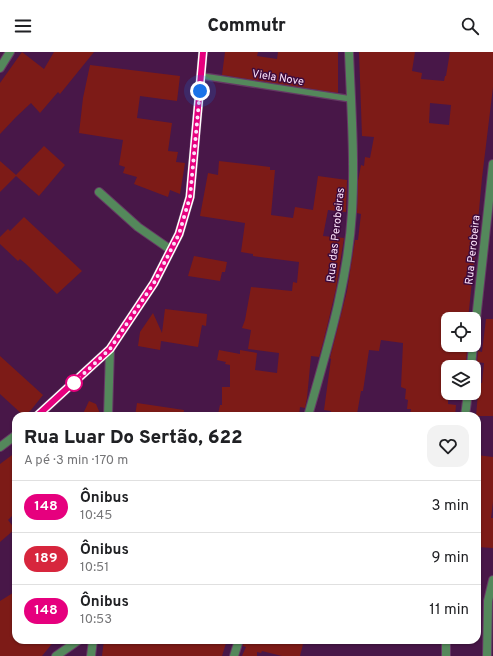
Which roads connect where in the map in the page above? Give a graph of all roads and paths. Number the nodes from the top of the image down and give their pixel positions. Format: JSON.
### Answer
{"nodes":[{"id":1,"x":10,"y":52,"type":"edge"},
{"id":2,"x":203,"y":52,"type":"edge"},
{"id":3,"x":349,"y":52,"type":"edge"},
{"id":4,"x":0,"y":68,"type":"edge"},
{"id":5,"x":202,"y":76,"type":"junction"},
{"id":6,"x":351,"y":99,"type":"junction"},
{"id":7,"x":493,"y":164,"type":"edge"},
{"id":8,"x":99,"y":192,"type":"dead end"},
{"id":9,"x":171,"y":250,"type":"junction"},
{"id":10,"x":477,"y":312,"type":"edge"},
{"id":11,"x":110,"y":349,"type":"junction"},
{"id":12,"x":467,"y":400,"type":"edge"},
{"id":13,"x":41,"y":412,"type":"edge"},
{"id":14,"x":108,"y":412,"type":"edge"},
{"id":15,"x":309,"y":412,"type":"edge"},
{"id":16,"x":466,"y":412,"type":"edge"},
{"id":17,"x":12,"y":438,"type":"edge"},
{"id":18,"x":0,"y":447,"type":"edge"},
{"id":19,"x":493,"y":580,"type":"edge"},
{"id":20,"x":73,"y":644,"type":"edge"},
{"id":21,"x":92,"y":644,"type":"edge"},
{"id":22,"x":238,"y":644,"type":"edge"},
{"id":23,"x":446,"y":644,"type":"edge"},
{"id":24,"x":56,"y":656,"type":"edge"},
{"id":25,"x":91,"y":656,"type":"edge"},
{"id":26,"x":234,"y":656,"type":"edge"},
{"id":27,"x":446,"y":656,"type":"edge"},
{"id":28,"x":487,"y":656,"type":"edge"}],
"edges":[{"from":1,"to":4,"type":"street"},
{"from":2,"to":5,"type":"street"},
{"from":3,"to":6,"type":"street","name":"Rua das Perobeiras"},
{"from":5,"to":6,"type":"lane","name":"Viela Nove"},
{"from":5,"to":9,"type":"street"},
{"from":6,"to":15,"type":"street","name":"Rua das Perobeiras"},
{"from":7,"to":10,"type":"street","name":"Rua Perobeira"},
{"from":8,"to":9,"type":"street"},
{"from":9,"to":11,"type":"street"},
{"from":11,"to":13,"type":"street"},
{"from":11,"to":14,"type":"street"},
{"from":12,"to":16,"type":"street"},
{"from":17,"to":18,"type":"street"},
{"from":19,"to":28,"type":"street"},
{"from":20,"to":24,"type":"street"},
{"from":21,"to":25,"type":"street"},
{"from":22,"to":26,"type":"street"},
{"from":23,"to":27,"type":"street"}]}
